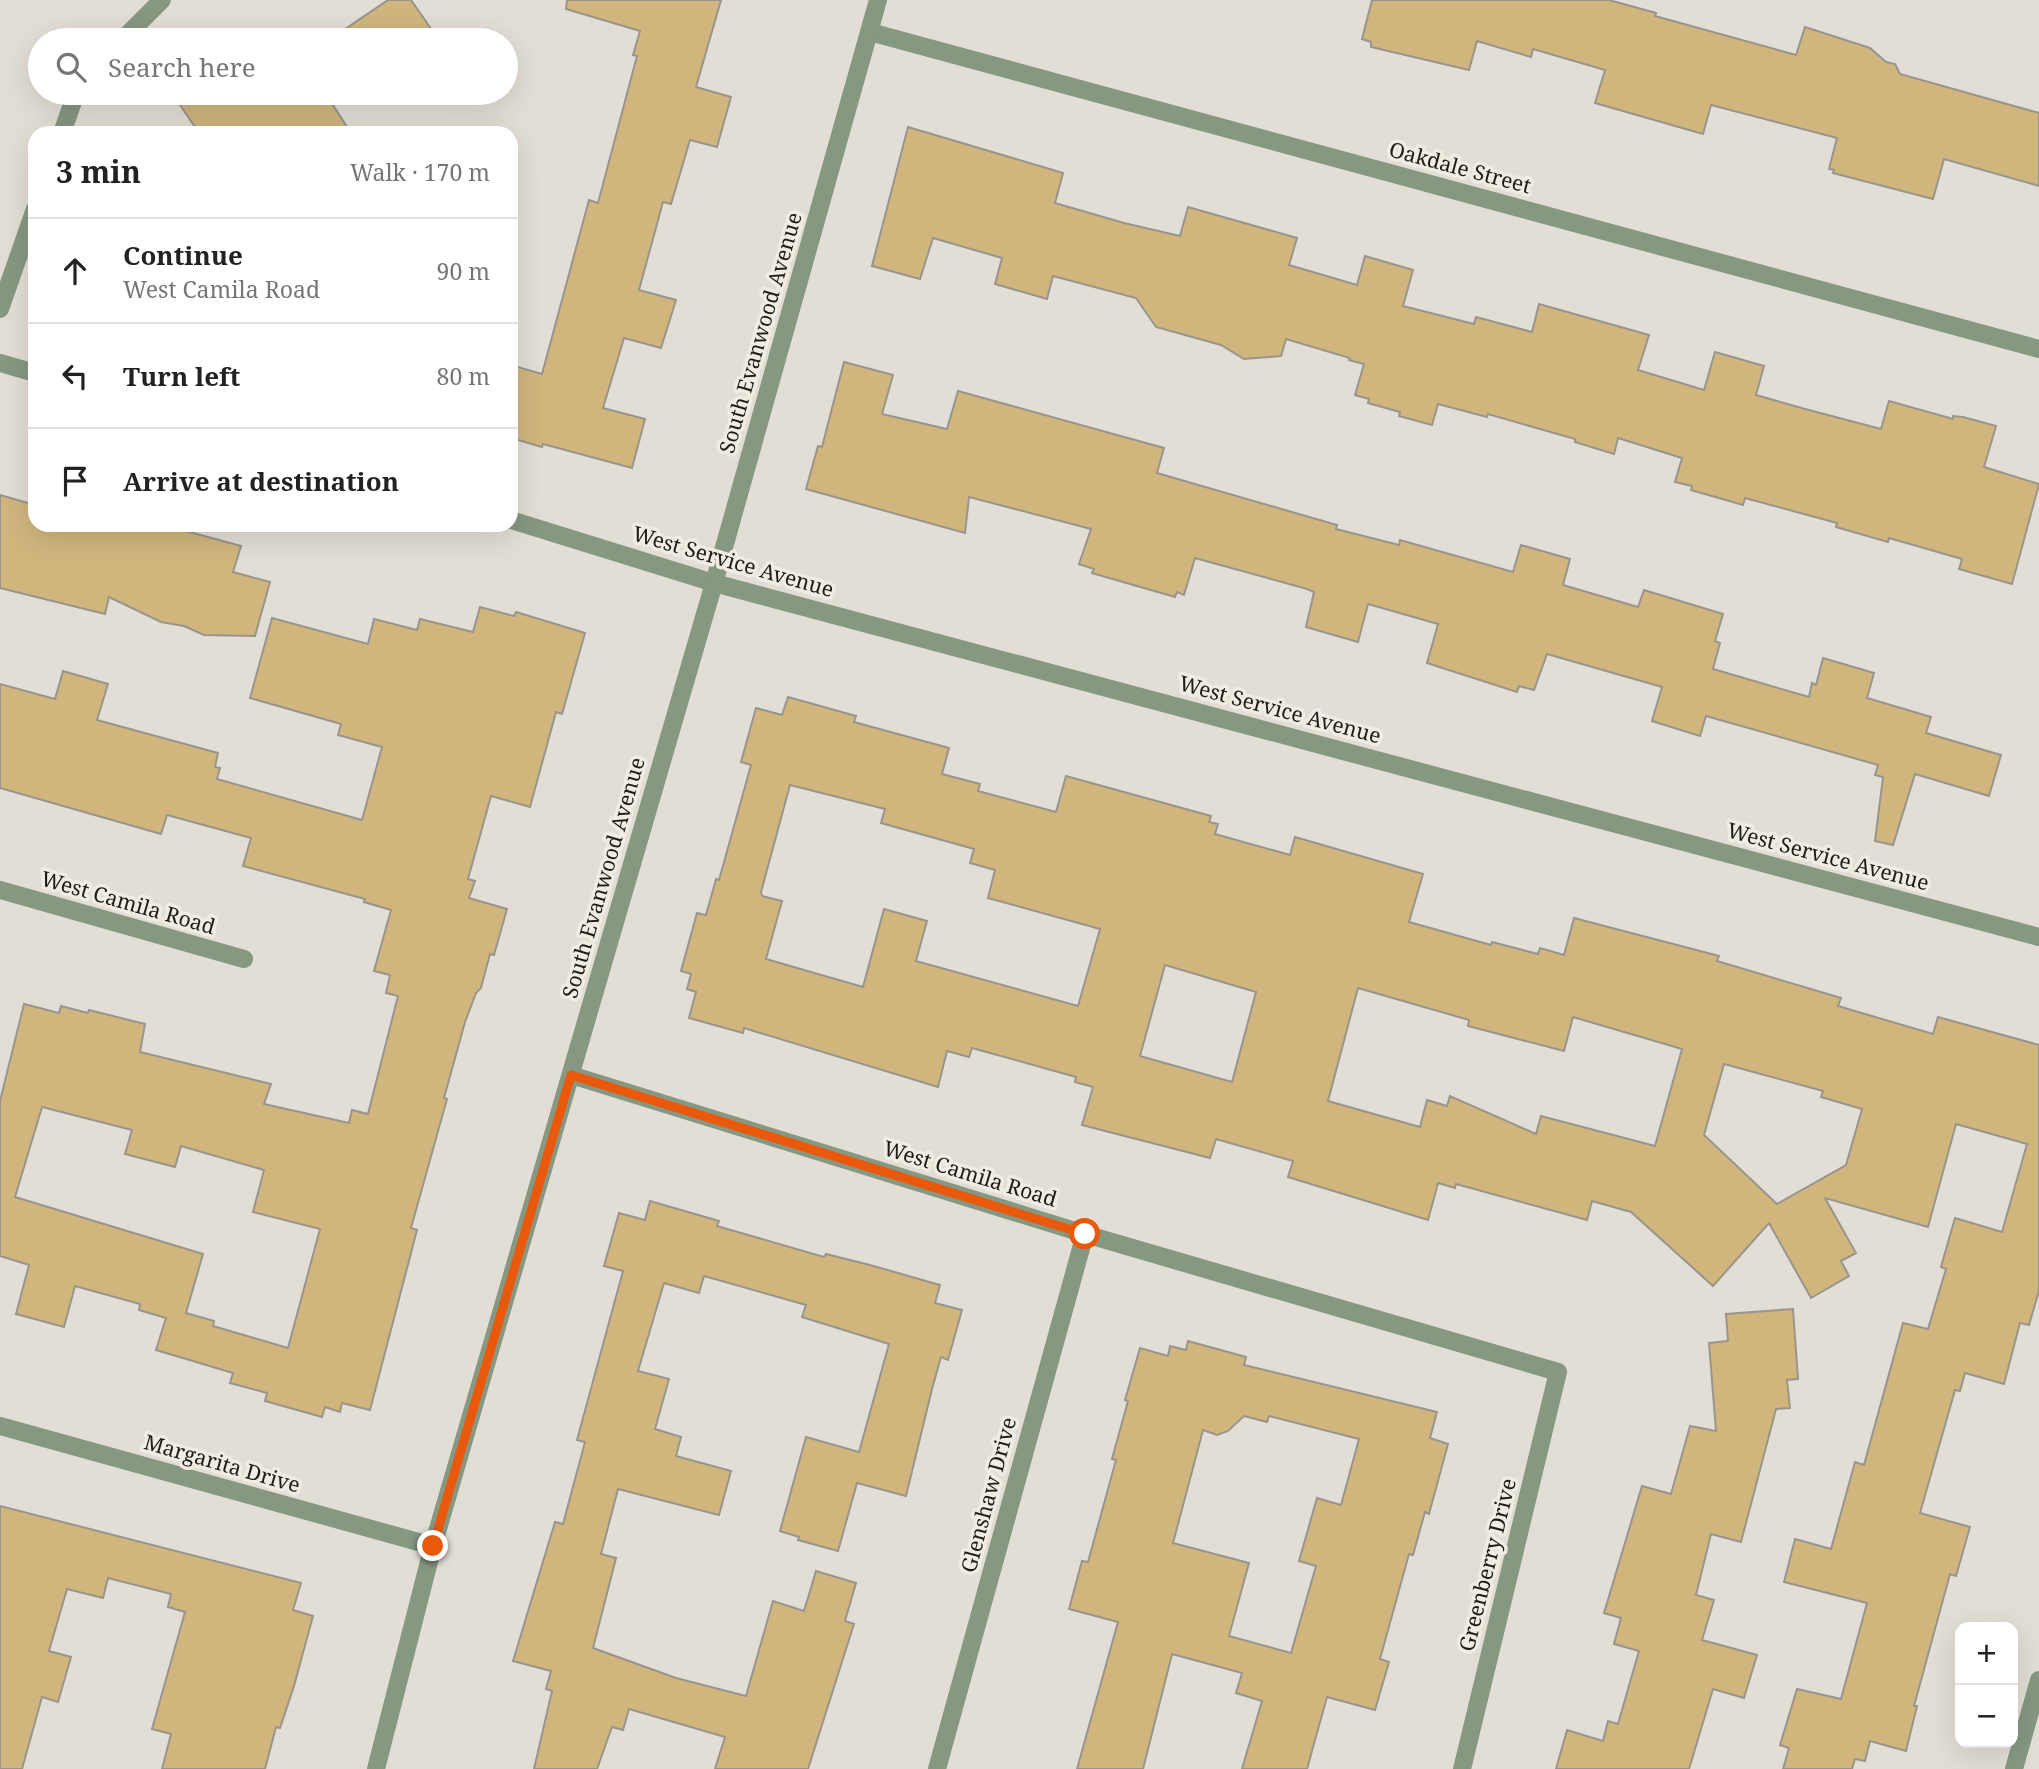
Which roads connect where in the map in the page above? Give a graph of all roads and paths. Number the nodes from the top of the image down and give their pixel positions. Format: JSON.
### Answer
{"nodes":[{"id":1,"x":162,"y":0,"type":"edge"},
{"id":2,"x":878,"y":0,"type":"edge"},
{"id":3,"x":134,"y":28,"type":"edge"},
{"id":4,"x":870,"y":32,"type":"junction"},
{"id":5,"x":72,"y":105,"type":"edge"},
{"id":6,"x":64,"y":126,"type":"edge"},
{"id":7,"x":28,"y":229,"type":"edge"},
{"id":8,"x":0,"y":309,"type":"edge"},
{"id":9,"x":2039,"y":349,"type":"edge"},
{"id":10,"x":0,"y":363,"type":"edge"},
{"id":11,"x":28,"y":371,"type":"edge"},
{"id":12,"x":518,"y":522,"type":"edge"},
{"id":13,"x":714,"y":583,"type":"junction"},
{"id":14,"x":0,"y":890,"type":"edge"},
{"id":15,"x":2039,"y":937,"type":"edge"},
{"id":16,"x":244,"y":959,"type":"dead end"},
{"id":17,"x":571,"y":1075,"type":"junction"},
{"id":18,"x":1085,"y":1234,"type":"junction"},
{"id":19,"x":1558,"y":1372,"type":"joint"},
{"id":20,"x":0,"y":1426,"type":"edge"},
{"id":21,"x":433,"y":1546,"type":"junction"},
{"id":22,"x":2039,"y":1681,"type":"edge"},
{"id":23,"x":376,"y":1769,"type":"edge"},
{"id":24,"x":937,"y":1769,"type":"edge"},
{"id":25,"x":1462,"y":1769,"type":"edge"},
{"id":26,"x":2014,"y":1769,"type":"edge"}],
"edges":[{"from":1,"to":3,"type":"street"},
{"from":2,"to":4,"type":"street","name":"South Evanwood Avenue"},
{"from":4,"to":9,"type":"street","name":"Oakdale Street"},
{"from":4,"to":13,"type":"street","name":"South Evanwood Avenue"},
{"from":5,"to":6,"type":"street"},
{"from":7,"to":8,"type":"street"},
{"from":10,"to":11,"type":"street"},
{"from":12,"to":13,"type":"street","name":"West Service Avenue"},
{"from":13,"to":15,"type":"street","name":"West Service Avenue"},
{"from":13,"to":17,"type":"street","name":"South Evanwood Avenue"},
{"from":14,"to":16,"type":"street","name":"West Camila Road"},
{"from":17,"to":18,"type":"street","name":"West Camila Road"},
{"from":17,"to":21,"type":"street","name":"South Evanwood Avenue"},
{"from":18,"to":19,"type":"street","name":"West Camila Road"},
{"from":18,"to":24,"type":"street","name":"Glenshaw Drive"},
{"from":19,"to":25,"type":"street","name":"Greenberry Drive"},
{"from":20,"to":21,"type":"street","name":"Margarita Drive"},
{"from":21,"to":23,"type":"street","name":"South Evanwood Avenue"},
{"from":22,"to":26,"type":"street"}]}
